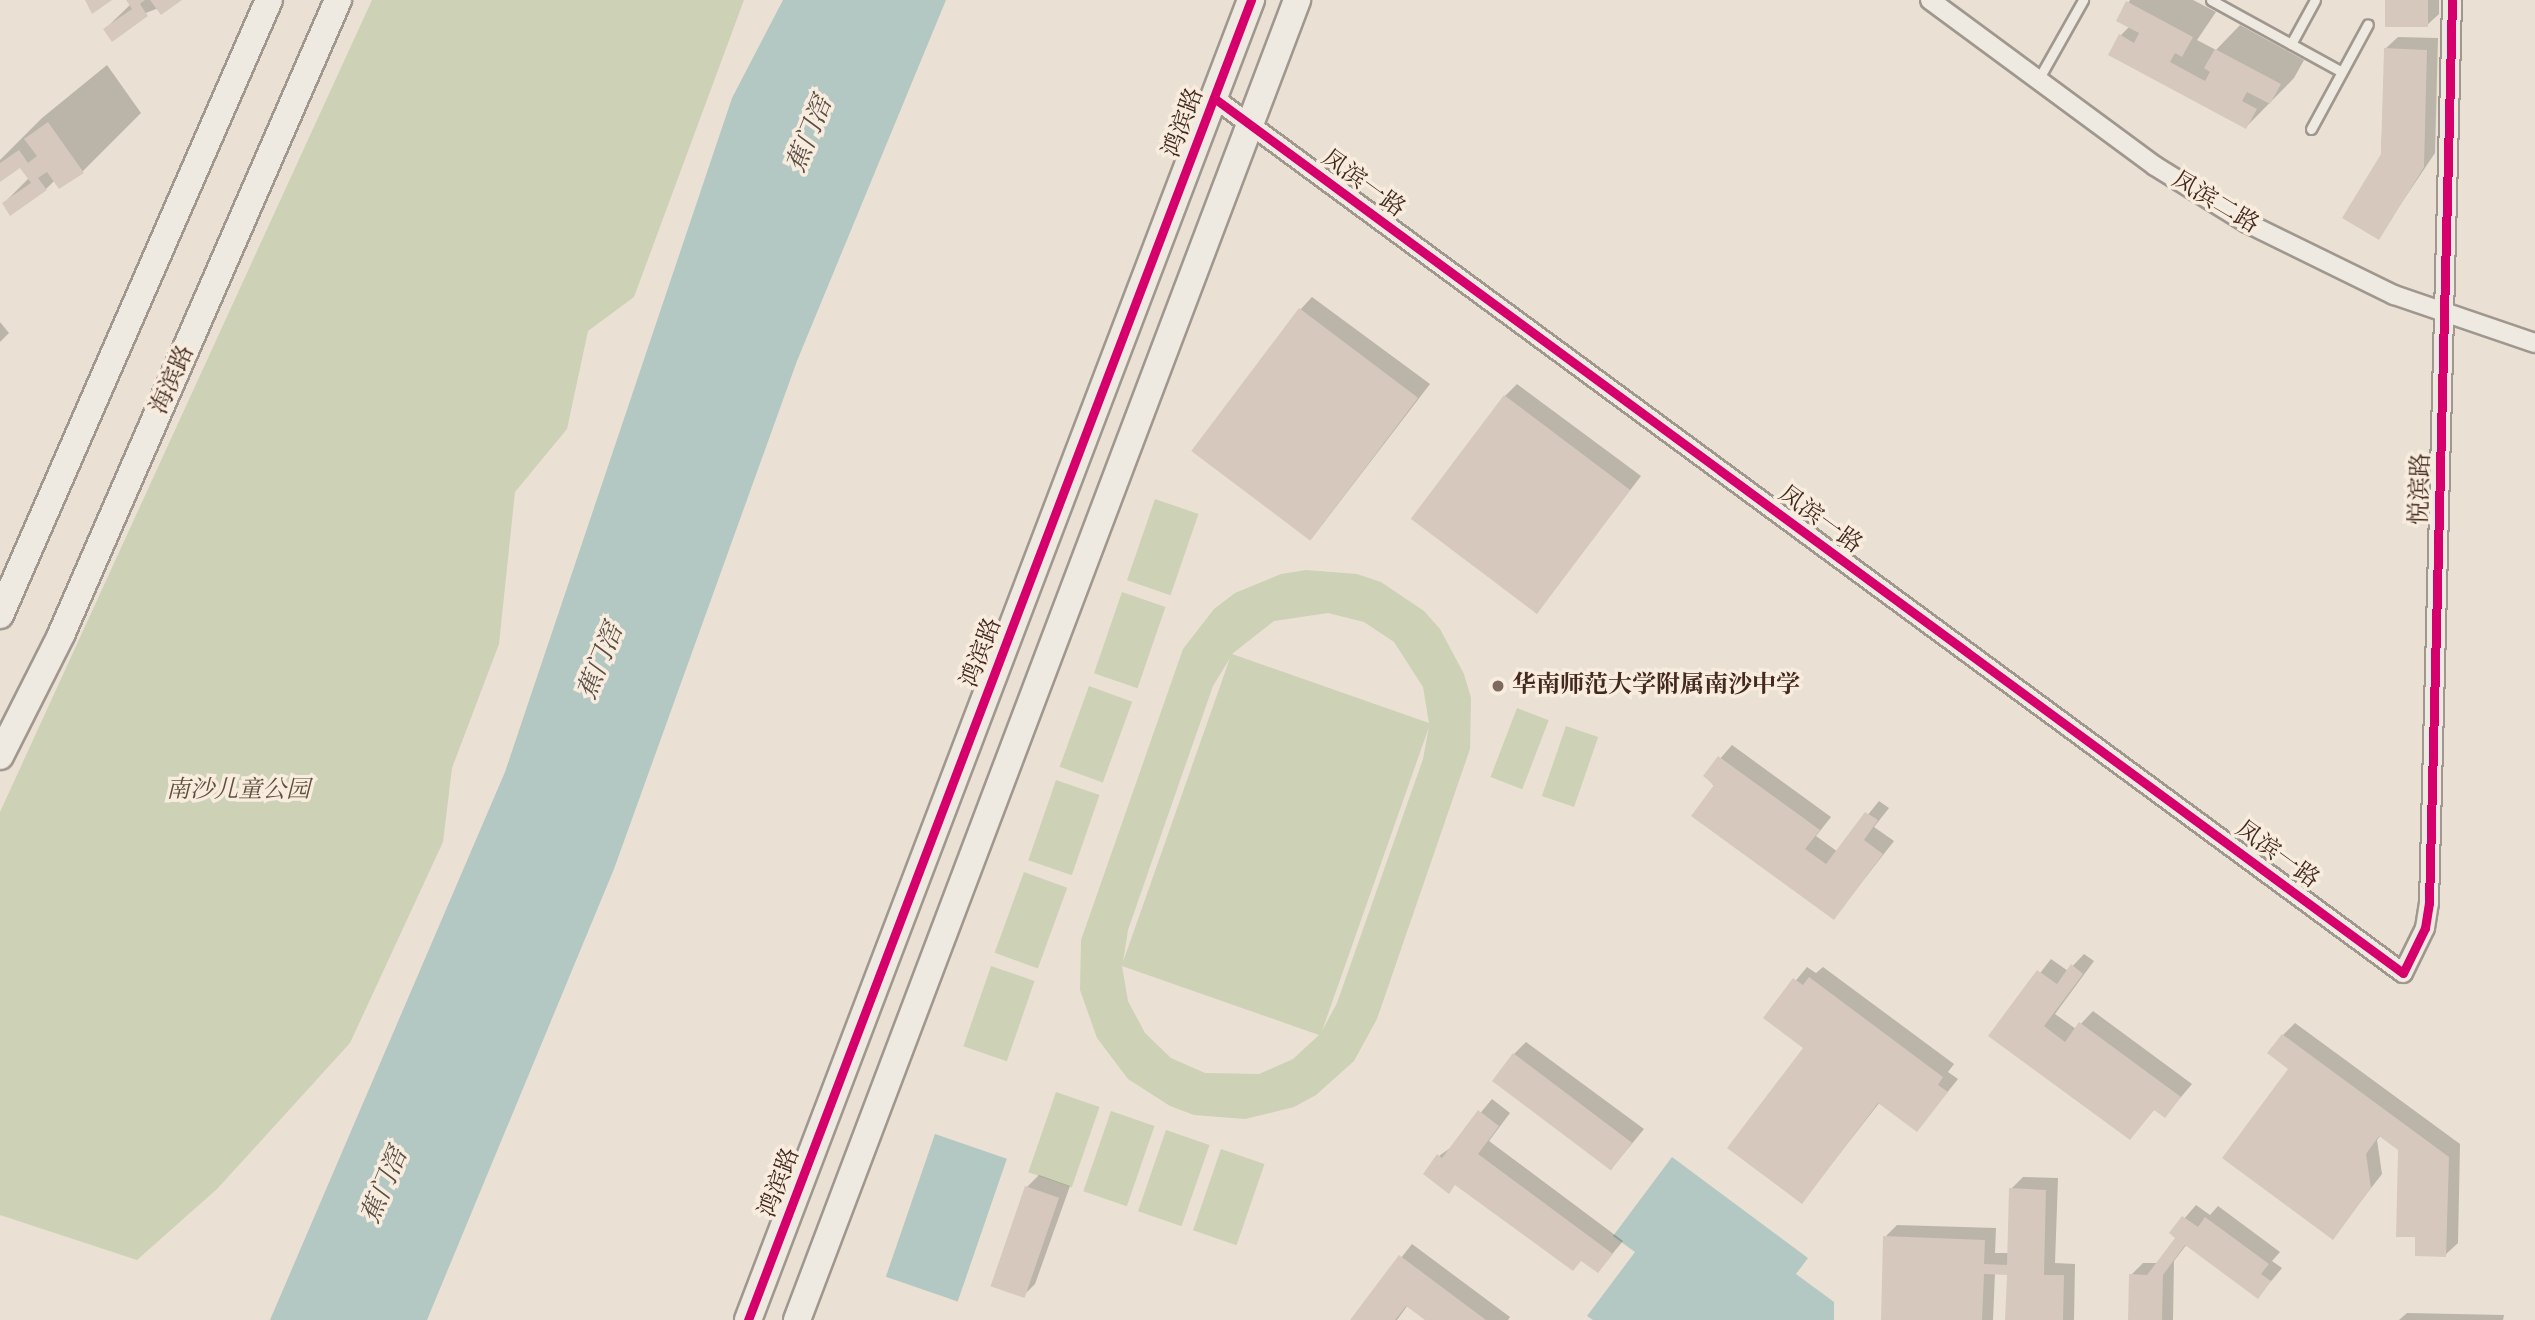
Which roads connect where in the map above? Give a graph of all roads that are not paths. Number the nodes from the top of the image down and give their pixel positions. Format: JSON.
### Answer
{"nodes":[{"id":1,"x":269,"y":0,"type":"edge"},
{"id":2,"x":338,"y":0,"type":"edge"},
{"id":3,"x":1251,"y":0,"type":"edge"},
{"id":4,"x":1297,"y":0,"type":"edge"},
{"id":5,"x":1930,"y":0,"type":"edge"},
{"id":6,"x":2083,"y":0,"type":"edge"},
{"id":7,"x":2211,"y":0,"type":"edge"},
{"id":8,"x":2315,"y":0,"type":"edge"},
{"id":9,"x":2452,"y":0,"type":"edge"},
{"id":10,"x":2368,"y":24,"type":"dead end"},
{"id":11,"x":2291,"y":44,"type":"junction"},
{"id":12,"x":2342,"y":72,"type":"junction"},
{"id":13,"x":2038,"y":80,"type":"junction"},
{"id":14,"x":1214,"y":98,"type":"junction"},
{"id":15,"x":1250,"y":124,"type":"junction"},
{"id":16,"x":2311,"y":129,"type":"dead end"},
{"id":17,"x":2445,"y":314,"type":"junction"},
{"id":18,"x":2535,"y":343,"type":"edge"},
{"id":19,"x":0,"y":615,"type":"edge"},
{"id":20,"x":0,"y":756,"type":"edge"},
{"id":21,"x":2403,"y":973,"type":"joint"},
{"id":22,"x":748,"y":1320,"type":"edge"},
{"id":23,"x":797,"y":1320,"type":"edge"}],
"edges":[{"from":1,"to":19,"type":"street"},
{"from":2,"to":20,"type":"street","name":"海滨路"},
{"from":3,"to":14,"type":"street","name":"鸿滨路"},
{"from":4,"to":15,"type":"street"},
{"from":5,"to":13,"type":"street","name":"凤滨二路"},
{"from":6,"to":13,"type":"lane"},
{"from":7,"to":11,"type":"lane"},
{"from":8,"to":11,"type":"lane"},
{"from":9,"to":17,"type":"street","name":"悦滨路"},
{"from":10,"to":12,"type":"lane"},
{"from":11,"to":12,"type":"lane"},
{"from":12,"to":16,"type":"lane"},
{"from":13,"to":17,"type":"street","name":"凤滨二路"},
{"from":14,"to":15,"type":"street","name":"凤滨一路"},
{"from":14,"to":22,"type":"street","name":"鸿滨路"},
{"from":15,"to":21,"type":"street","name":"凤滨一路"},
{"from":15,"to":23,"type":"street"},
{"from":17,"to":18,"type":"street","name":"凤滨二路"},
{"from":17,"to":21,"type":"street","name":"悦滨路"}]}
